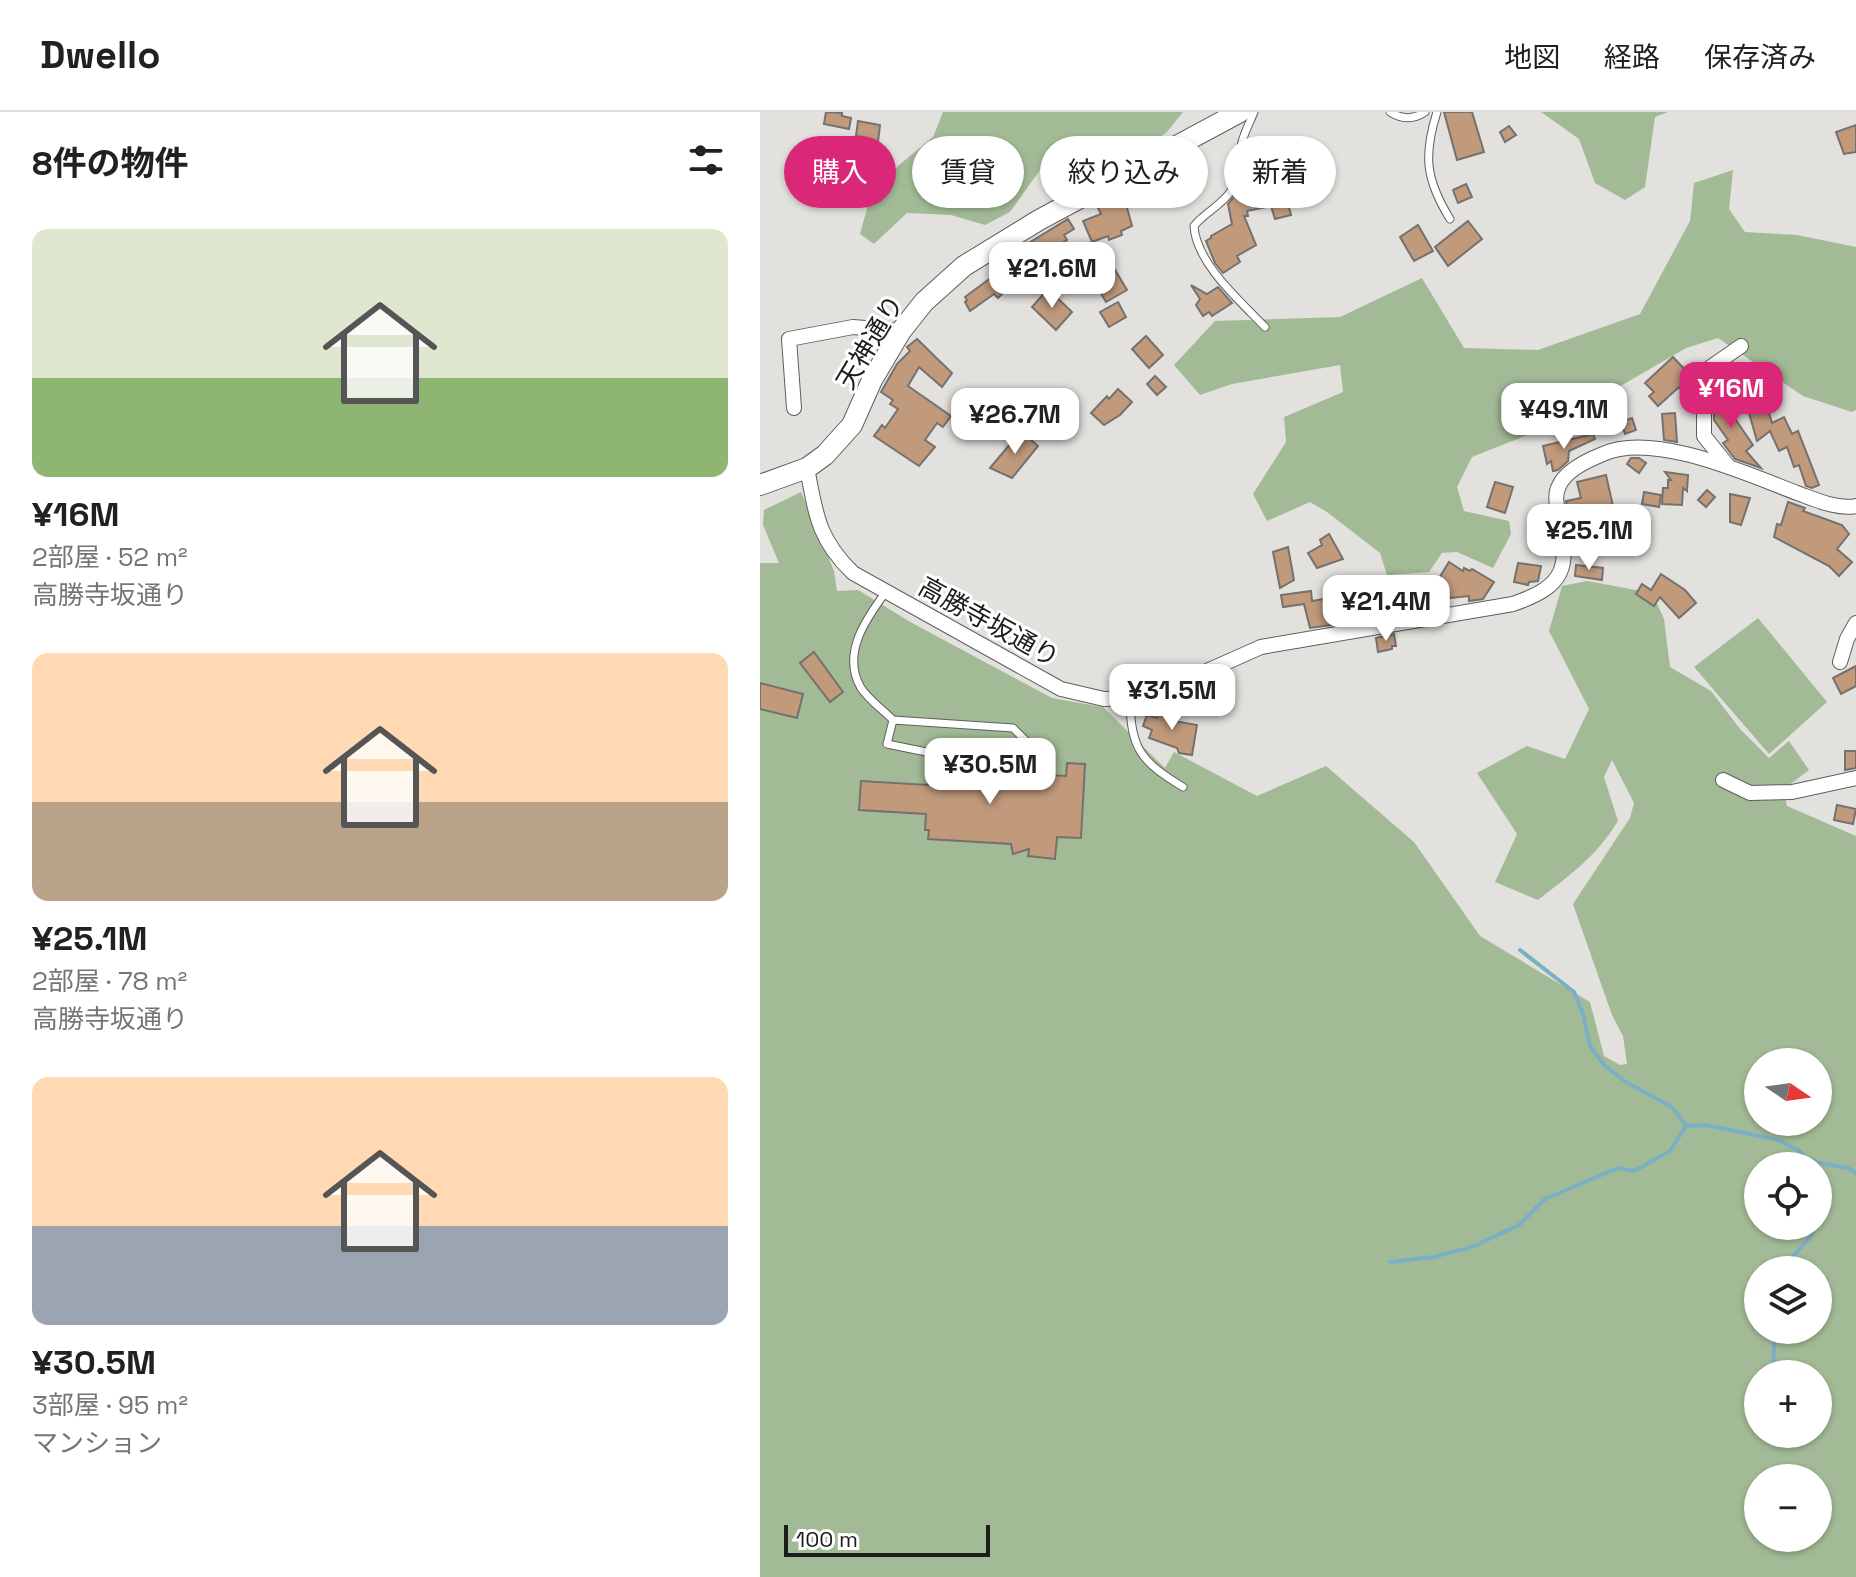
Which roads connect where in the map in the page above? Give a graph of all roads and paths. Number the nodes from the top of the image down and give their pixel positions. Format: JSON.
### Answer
{"nodes":[{"id":1,"x":1240,"y":112,"type":"edge"},
{"id":2,"x":1254,"y":112,"type":"edge"},
{"id":3,"x":1390,"y":112,"type":"edge"},
{"id":4,"x":1425,"y":112,"type":"edge"},
{"id":5,"x":1437,"y":112,"type":"edge"},
{"id":6,"x":1450,"y":219,"type":"dead end"},
{"id":7,"x":1265,"y":327,"type":"dead end"},
{"id":8,"x":901,"y":331,"type":"junction"},
{"id":9,"x":1741,"y":346,"type":"dead end"},
{"id":10,"x":794,"y":408,"type":"dead end"},
{"id":11,"x":1729,"y":467,"type":"junction"},
{"id":12,"x":807,"y":468,"type":"junction"},
{"id":13,"x":760,"y":485,"type":"edge"},
{"id":14,"x":1856,"y":506,"type":"edge"},
{"id":15,"x":885,"y":593,"type":"junction"},
{"id":16,"x":1856,"y":623,"type":"edge"},
{"id":17,"x":1840,"y":662,"type":"dead end"},
{"id":18,"x":1130,"y":698,"type":"junction"},
{"id":19,"x":893,"y":720,"type":"junction"},
{"id":20,"x":1856,"y":778,"type":"edge"},
{"id":21,"x":1723,"y":780,"type":"dead end"},
{"id":22,"x":1183,"y":787,"type":"dead end"}],
"edges":[{"from":1,"to":8,"type":"street","name":"天神通り"},
{"from":2,"to":7,"type":"lane"},
{"from":3,"to":4,"type":"lane"},
{"from":5,"to":6,"type":"lane"},
{"from":8,"to":10,"type":"street"},
{"from":8,"to":12,"type":"street","name":"天神通り"},
{"from":9,"to":11,"type":"street"},
{"from":11,"to":14,"type":"street","name":"高勝寺坂通り"},
{"from":11,"to":18,"type":"street","name":"高勝寺坂通り"},
{"from":12,"to":13,"type":"street","name":"天神通り"},
{"from":12,"to":15,"type":"street","name":"高勝寺坂通り"},
{"from":15,"to":18,"type":"street","name":"高勝寺坂通り"},
{"from":15,"to":19,"type":"lane"},
{"from":16,"to":17,"type":"street"},
{"from":18,"to":22,"type":"lane"},
{"from":19,"to":19,"type":"lane"},
{"from":20,"to":21,"type":"street"}]}
